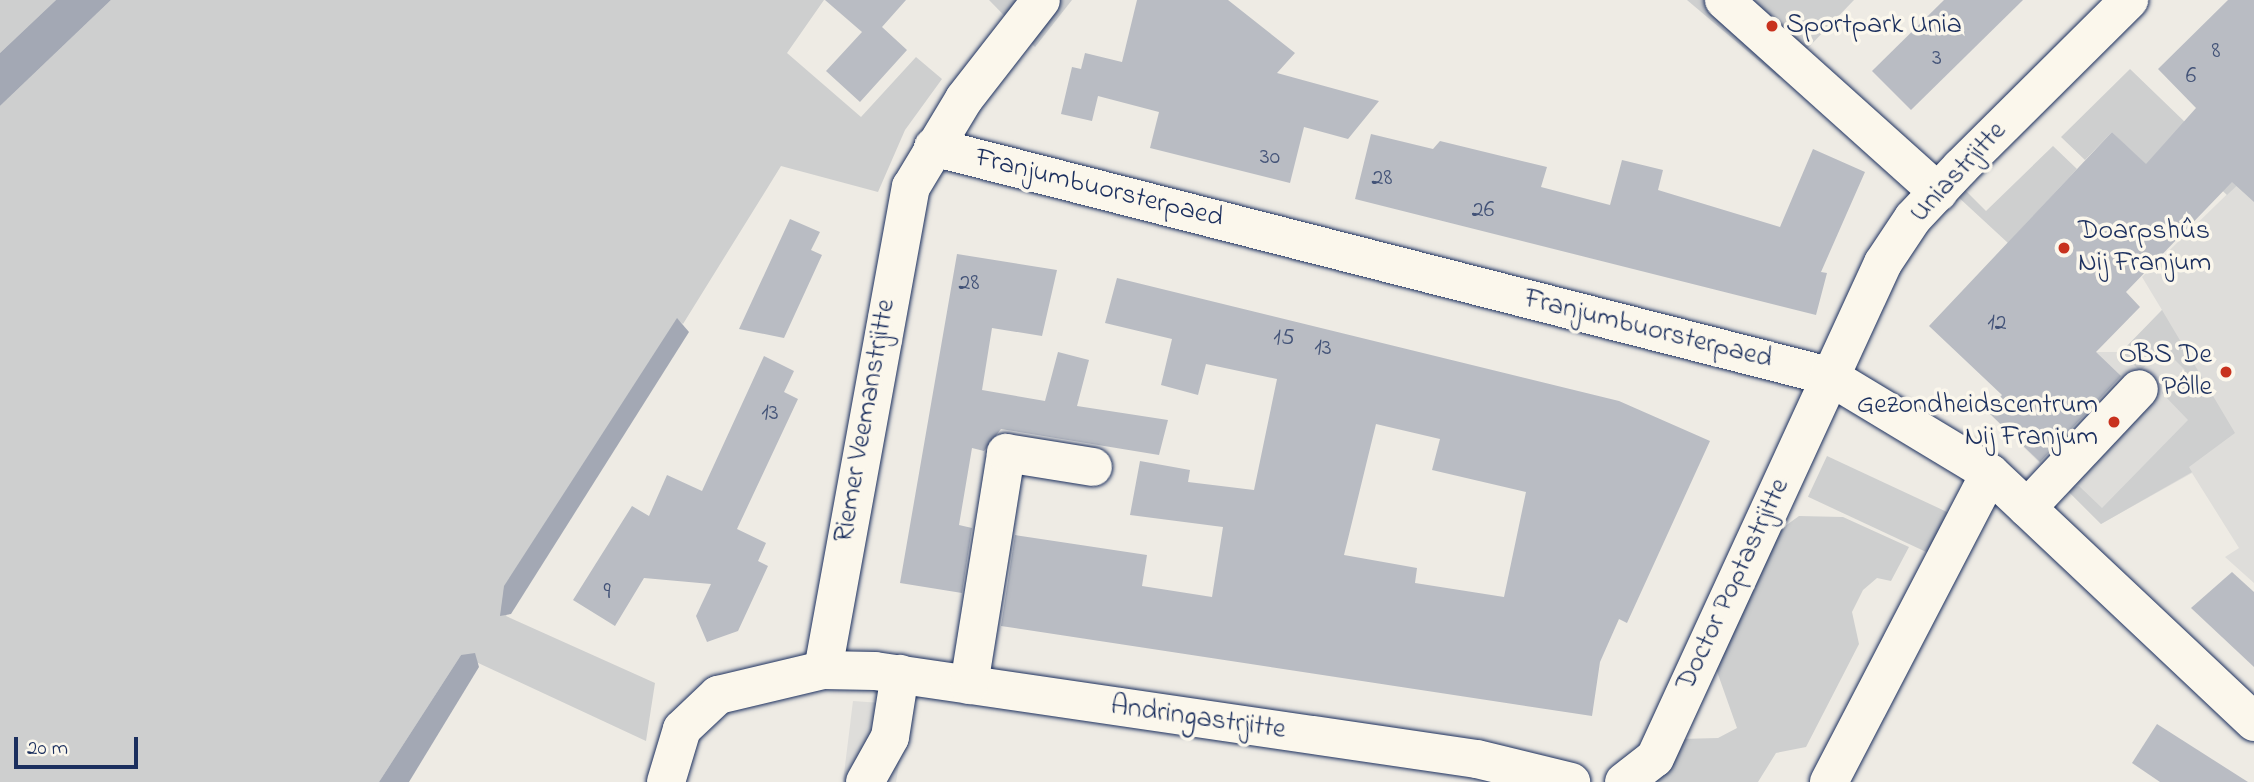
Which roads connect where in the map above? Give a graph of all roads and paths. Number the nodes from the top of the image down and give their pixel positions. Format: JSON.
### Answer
{"nodes":[{"id":1,"x":1041,"y":0,"type":"edge"},
{"id":2,"x":1724,"y":0,"type":"edge"},
{"id":3,"x":2129,"y":0,"type":"edge"},
{"id":4,"x":933,"y":146,"type":"junction"},
{"id":5,"x":1938,"y":192,"type":"junction"},
{"id":6,"x":1829,"y":376,"type":"junction"},
{"id":7,"x":2140,"y":389,"type":"dead end"},
{"id":8,"x":1093,"y":467,"type":"dead end"},
{"id":9,"x":1990,"y":473,"type":"junction"},
{"id":10,"x":2027,"y":508,"type":"junction"},
{"id":11,"x":823,"y":670,"type":"junction"},
{"id":12,"x":900,"y":674,"type":"junction"},
{"id":13,"x":969,"y":685,"type":"junction"},
{"id":14,"x":2254,"y":722,"type":"edge"},
{"id":15,"x":666,"y":782,"type":"edge"},
{"id":16,"x":865,"y":782,"type":"edge"},
{"id":17,"x":1571,"y":782,"type":"edge"},
{"id":18,"x":1623,"y":782,"type":"edge"},
{"id":19,"x":1829,"y":782,"type":"edge"}],
"edges":[{"from":1,"to":4,"type":"street","name":"Riemer Veemanstrjitte"},
{"from":2,"to":5,"type":"street"},
{"from":3,"to":5,"type":"street","name":"Uniastrjitte"},
{"from":4,"to":6,"type":"street","name":"Franjumbuorsterpaed"},
{"from":4,"to":11,"type":"street","name":"Riemer Veemanstrjitte"},
{"from":5,"to":6,"type":"street","name":"Uniastrjitte"},
{"from":6,"to":9,"type":"street","name":"Franjumbuorsterpaed"},
{"from":6,"to":18,"type":"street","name":"Doctor Poptastrjitte"},
{"from":7,"to":10,"type":"street"},
{"from":8,"to":13,"type":"street"},
{"from":9,"to":10,"type":"street","name":"Franjumbuorsterpaed"},
{"from":9,"to":19,"type":"street"},
{"from":10,"to":14,"type":"street","name":"Franjumbuorsterpaed"},
{"from":11,"to":12,"type":"street","name":"Andringastrjitte"},
{"from":11,"to":15,"type":"street"},
{"from":12,"to":13,"type":"street","name":"Andringastrjitte"},
{"from":12,"to":16,"type":"street"},
{"from":13,"to":17,"type":"street","name":"Andringastrjitte"}]}
